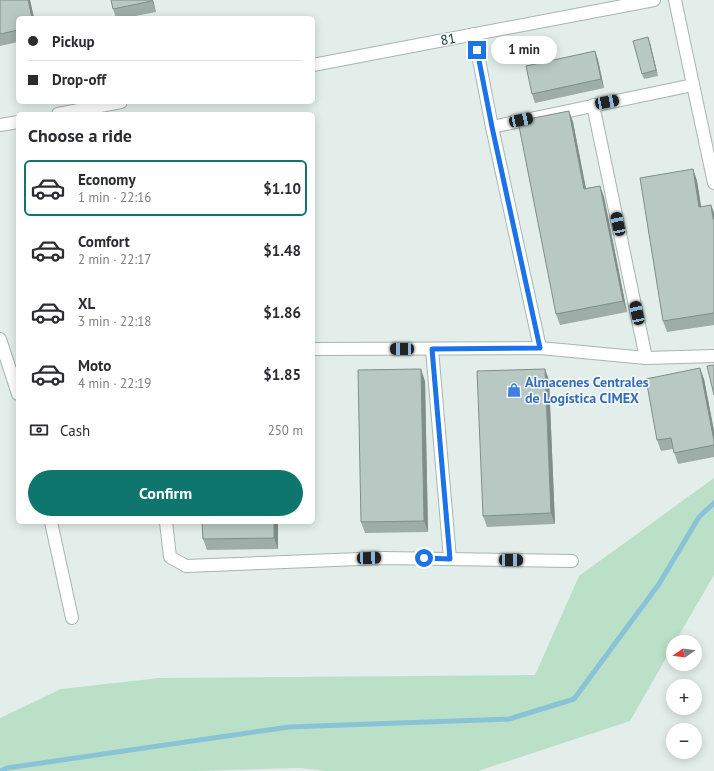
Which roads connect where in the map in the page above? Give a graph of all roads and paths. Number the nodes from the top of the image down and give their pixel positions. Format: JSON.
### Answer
{"nodes":[{"id":1,"x":654,"y":0,"type":"edge"},
{"id":2,"x":675,"y":0,"type":"edge"},
{"id":3,"x":474,"y":34,"type":"junction"},
{"id":4,"x":315,"y":65,"type":"edge"},
{"id":5,"x":693,"y":84,"type":"junction"},
{"id":6,"x":110,"y":104,"type":"edge"},
{"id":7,"x":593,"y":105,"type":"junction"},
{"id":8,"x":68,"y":112,"type":"edge"},
{"id":9,"x":16,"y":122,"type":"edge"},
{"id":10,"x":0,"y":125,"type":"edge"},
{"id":11,"x":492,"y":127,"type":"junction"},
{"id":12,"x":714,"y":183,"type":"edge"},
{"id":13,"x":0,"y":339,"type":"edge"},
{"id":14,"x":540,"y":348,"type":"junction"},
{"id":15,"x":432,"y":349,"type":"junction"},
{"id":16,"x":315,"y":350,"type":"edge"},
{"id":17,"x":714,"y":356,"type":"edge"},
{"id":18,"x":646,"y":358,"type":"junction"},
{"id":19,"x":16,"y":388,"type":"edge"},
{"id":20,"x":51,"y":524,"type":"edge"},
{"id":21,"x":166,"y":524,"type":"edge"},
{"id":22,"x":450,"y":559,"type":"junction"},
{"id":23,"x":572,"y":561,"type":"dead end"},
{"id":24,"x":72,"y":618,"type":"dead end"}],
"edges":[{"from":1,"to":3,"type":"street","name":"81"},
{"from":2,"to":5,"type":"street"},
{"from":3,"to":4,"type":"street","name":"81"},
{"from":3,"to":11,"type":"street"},
{"from":5,"to":7,"type":"street"},
{"from":5,"to":12,"type":"street"},
{"from":6,"to":8,"type":"street"},
{"from":7,"to":11,"type":"street"},
{"from":7,"to":18,"type":"street"},
{"from":9,"to":10,"type":"street"},
{"from":11,"to":14,"type":"street"},
{"from":13,"to":19,"type":"street"},
{"from":14,"to":15,"type":"street"},
{"from":14,"to":18,"type":"street"},
{"from":15,"to":16,"type":"street"},
{"from":15,"to":22,"type":"street"},
{"from":17,"to":18,"type":"street"},
{"from":20,"to":24,"type":"street"},
{"from":21,"to":22,"type":"street"},
{"from":22,"to":23,"type":"street"}]}
